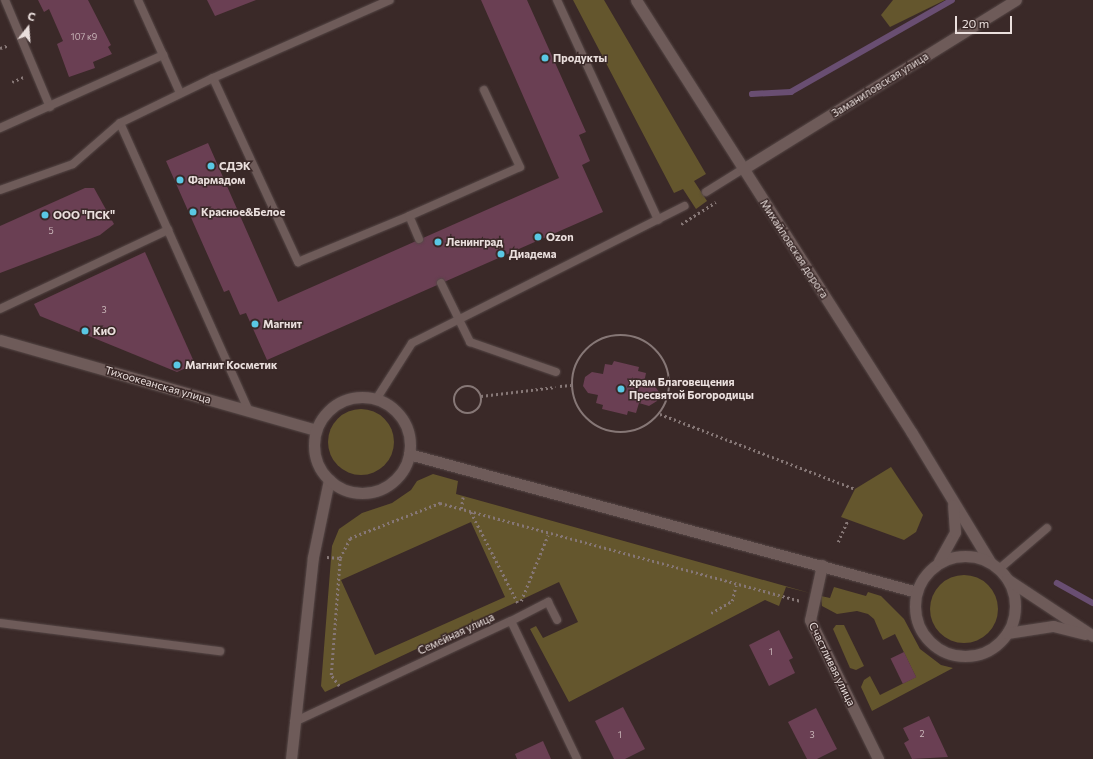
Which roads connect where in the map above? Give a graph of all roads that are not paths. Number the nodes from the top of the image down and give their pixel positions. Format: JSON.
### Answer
{"nodes":[{"id":1,"x":5,"y":0,"type":"edge"},
{"id":2,"x":138,"y":0,"type":"edge"},
{"id":3,"x":390,"y":0,"type":"edge"},
{"id":4,"x":557,"y":0,"type":"edge"},
{"id":5,"x":636,"y":0,"type":"edge"},
{"id":6,"x":1016,"y":0,"type":"edge"},
{"id":7,"x":163,"y":55,"type":"junction"},
{"id":8,"x":213,"y":78,"type":"junction"},
{"id":9,"x":484,"y":90,"type":"dead end"},
{"id":10,"x":180,"y":94,"type":"junction"},
{"id":11,"x":50,"y":107,"type":"junction"},
{"id":12,"x":120,"y":123,"type":"junction"},
{"id":13,"x":0,"y":128,"type":"edge"},
{"id":14,"x":743,"y":169,"type":"junction"},
{"id":15,"x":0,"y":190,"type":"edge"},
{"id":16,"x":706,"y":192,"type":"dead end"},
{"id":17,"x":684,"y":206,"type":"dead end"},
{"id":18,"x":408,"y":216,"type":"junction"},
{"id":19,"x":658,"y":220,"type":"junction"},
{"id":20,"x":168,"y":230,"type":"junction"},
{"id":21,"x":419,"y":239,"type":"dead end"},
{"id":22,"x":442,"y":283,"type":"dead end"},
{"id":23,"x":0,"y":309,"type":"edge"},
{"id":24,"x":459,"y":320,"type":"junction"},
{"id":25,"x":0,"y":340,"type":"edge"},
{"id":26,"x":556,"y":372,"type":"dead end"},
{"id":27,"x":377,"y":398,"type":"junction"},
{"id":28,"x":249,"y":411,"type":"junction"},
{"id":29,"x":315,"y":430,"type":"junction"},
{"id":30,"x":409,"y":454,"type":"junction"},
{"id":31,"x":329,"y":480,"type":"junction"},
{"id":32,"x":952,"y":498,"type":"junction"},
{"id":33,"x":1047,"y":528,"type":"dead end"},
{"id":34,"x":990,"y":562,"type":"junction"},
{"id":35,"x":937,"y":564,"type":"junction"},
{"id":36,"x":822,"y":565,"type":"junction"},
{"id":37,"x":999,"y":569,"type":"junction"},
{"id":38,"x":1007,"y":578,"type":"junction"},
{"id":39,"x":916,"y":592,"type":"junction"},
{"id":40,"x":557,"y":620,"type":"dead end"},
{"id":41,"x":511,"y":621,"type":"junction"},
{"id":42,"x":0,"y":623,"type":"edge"},
{"id":43,"x":1007,"y":633,"type":"junction"},
{"id":44,"x":1093,"y":636,"type":"edge"},
{"id":45,"x":220,"y":650,"type":"dead end"},
{"id":46,"x":294,"y":722,"type":"junction"},
{"id":47,"x":291,"y":759,"type":"edge"},
{"id":48,"x":577,"y":759,"type":"edge"},
{"id":49,"x":878,"y":759,"type":"edge"}],
"edges":[{"from":1,"to":11,"type":"lane"},
{"from":2,"to":7,"type":"lane"},
{"from":3,"to":8,"type":"lane"},
{"from":4,"to":19,"type":"lane"},
{"from":5,"to":14,"type":"street","name":"Михайловская дорога"},
{"from":6,"to":14,"type":"street","name":"Заманиловская улица"},
{"from":7,"to":10,"type":"lane"},
{"from":7,"to":11,"type":"lane"},
{"from":8,"to":10,"type":"lane"},
{"from":8,"to":18,"type":"lane"},
{"from":9,"to":18,"type":"lane"},
{"from":10,"to":12,"type":"lane"},
{"from":11,"to":13,"type":"lane"},
{"from":12,"to":15,"type":"lane"},
{"from":12,"to":20,"type":"lane"},
{"from":14,"to":16,"type":"lane"},
{"from":14,"to":32,"type":"street","name":"Михайловская дорога"},
{"from":17,"to":19,"type":"lane"},
{"from":18,"to":21,"type":"lane"},
{"from":19,"to":24,"type":"lane"},
{"from":20,"to":23,"type":"lane"},
{"from":20,"to":28,"type":"lane"},
{"from":22,"to":24,"type":"lane"},
{"from":24,"to":26,"type":"lane"},
{"from":24,"to":27,"type":"lane"},
{"from":25,"to":28,"type":"street","name":"Тихоокеанская улица"},
{"from":27,"to":29,"type":"street"},
{"from":27,"to":30,"type":"street"},
{"from":28,"to":29,"type":"street","name":"Тихоокеанская улица"},
{"from":29,"to":31,"type":"street"},
{"from":30,"to":31,"type":"street"},
{"from":30,"to":36,"type":"street"},
{"from":31,"to":46,"type":"street"},
{"from":32,"to":34,"type":"street","name":"Михайловская дорога"},
{"from":32,"to":35,"type":"street","name":"Михайловская дорога"},
{"from":33,"to":37,"type":"lane"},
{"from":34,"to":35,"type":"street"},
{"from":34,"to":37,"type":"street"},
{"from":35,"to":39,"type":"street"},
{"from":36,"to":39,"type":"street"},
{"from":36,"to":49,"type":"street","name":"Счастливая улица"},
{"from":37,"to":38,"type":"street"},
{"from":38,"to":43,"type":"street"},
{"from":38,"to":44,"type":"street"},
{"from":39,"to":43,"type":"street"},
{"from":40,"to":41,"type":"lane"},
{"from":41,"to":46,"type":"lane","name":"Семейная улица"},
{"from":41,"to":48,"type":"lane","name":"Семейная улица"},
{"from":42,"to":45,"type":"lane"},
{"from":43,"to":44,"type":"street"},
{"from":46,"to":47,"type":"street"}]}
